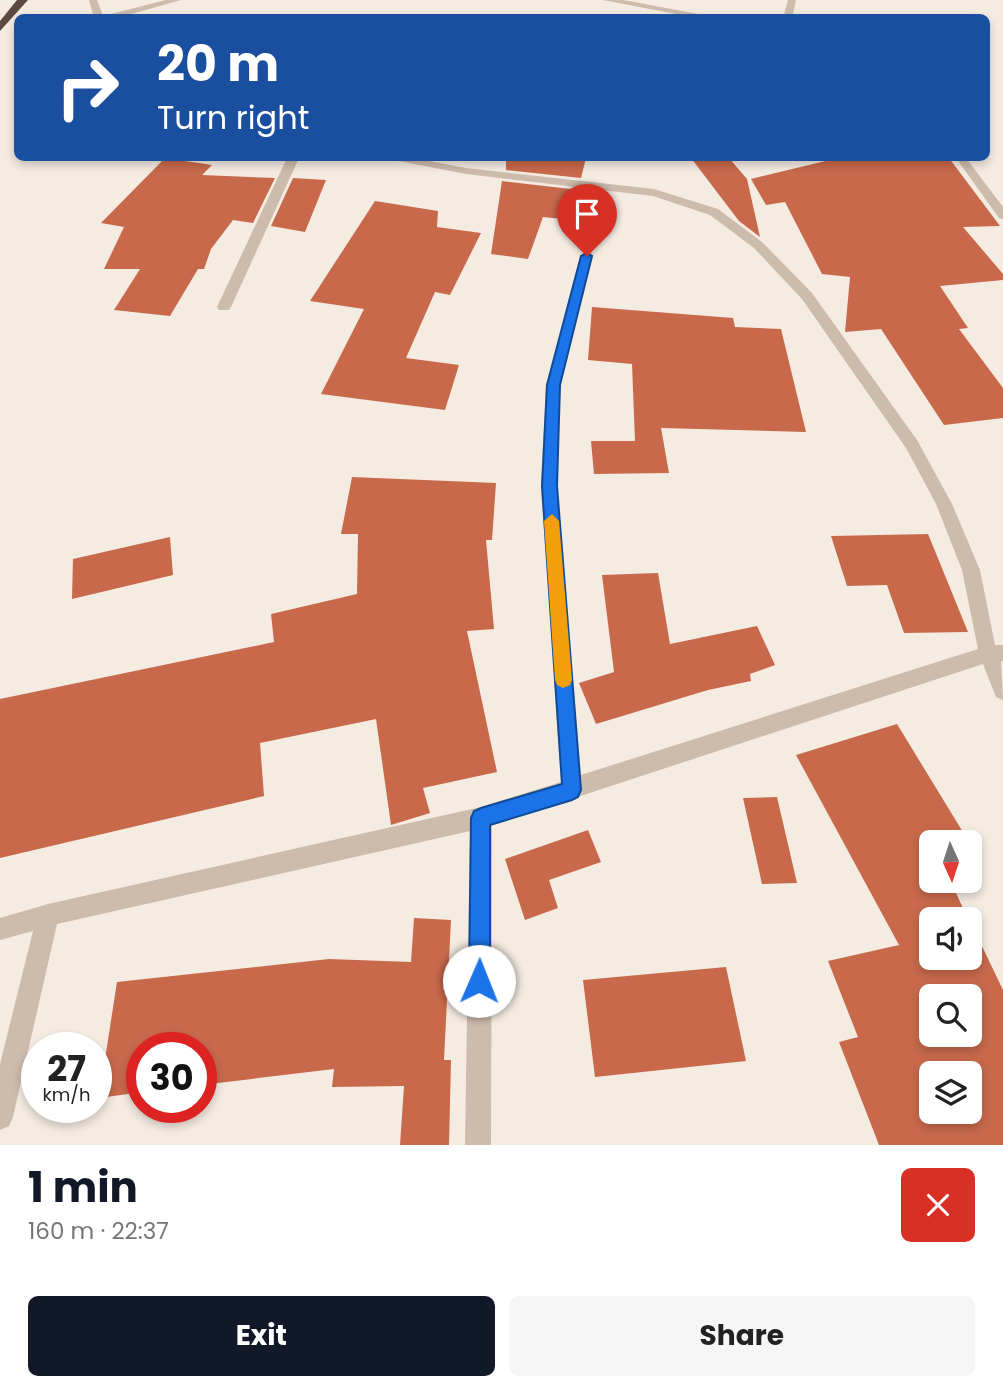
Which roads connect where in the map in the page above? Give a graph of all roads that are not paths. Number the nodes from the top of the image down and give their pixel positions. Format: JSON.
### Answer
{"nodes":[{"id":1,"x":23,"y":0,"type":"edge"},
{"id":2,"x":177,"y":0,"type":"edge"},
{"id":3,"x":607,"y":0,"type":"edge"},
{"id":4,"x":119,"y":14,"type":"edge"},
{"id":5,"x":692,"y":14,"type":"edge"},
{"id":6,"x":0,"y":28,"type":"edge"},
{"id":7,"x":292,"y":161,"type":"edge"},
{"id":8,"x":414,"y":161,"type":"edge"},
{"id":9,"x":963,"y":161,"type":"edge"},
{"id":10,"x":1003,"y":215,"type":"edge"},
{"id":11,"x":587,"y":256,"type":"dead end"},
{"id":12,"x":224,"y":307,"type":"dead end"},
{"id":13,"x":995,"y":653,"type":"edge"},
{"id":14,"x":1003,"y":691,"type":"edge"},
{"id":15,"x":572,"y":790,"type":"junction"},
{"id":16,"x":481,"y":818,"type":"junction"},
{"id":17,"x":48,"y":915,"type":"junction"},
{"id":18,"x":0,"y":929,"type":"edge"},
{"id":19,"x":0,"y":1118,"type":"edge"},
{"id":20,"x":478,"y":1145,"type":"edge"}],
"edges":[{"from":1,"to":6,"type":"highway"},
{"from":2,"to":4,"type":"street"},
{"from":3,"to":5,"type":"street"},
{"from":7,"to":12,"type":"street"},
{"from":8,"to":13,"type":"street"},
{"from":9,"to":10,"type":"street"},
{"from":11,"to":15,"type":"street"},
{"from":13,"to":14,"type":"street"},
{"from":13,"to":15,"type":"street"},
{"from":15,"to":16,"type":"street"},
{"from":16,"to":17,"type":"street"},
{"from":16,"to":20,"type":"street"},
{"from":17,"to":18,"type":"street"},
{"from":17,"to":19,"type":"street"}]}
